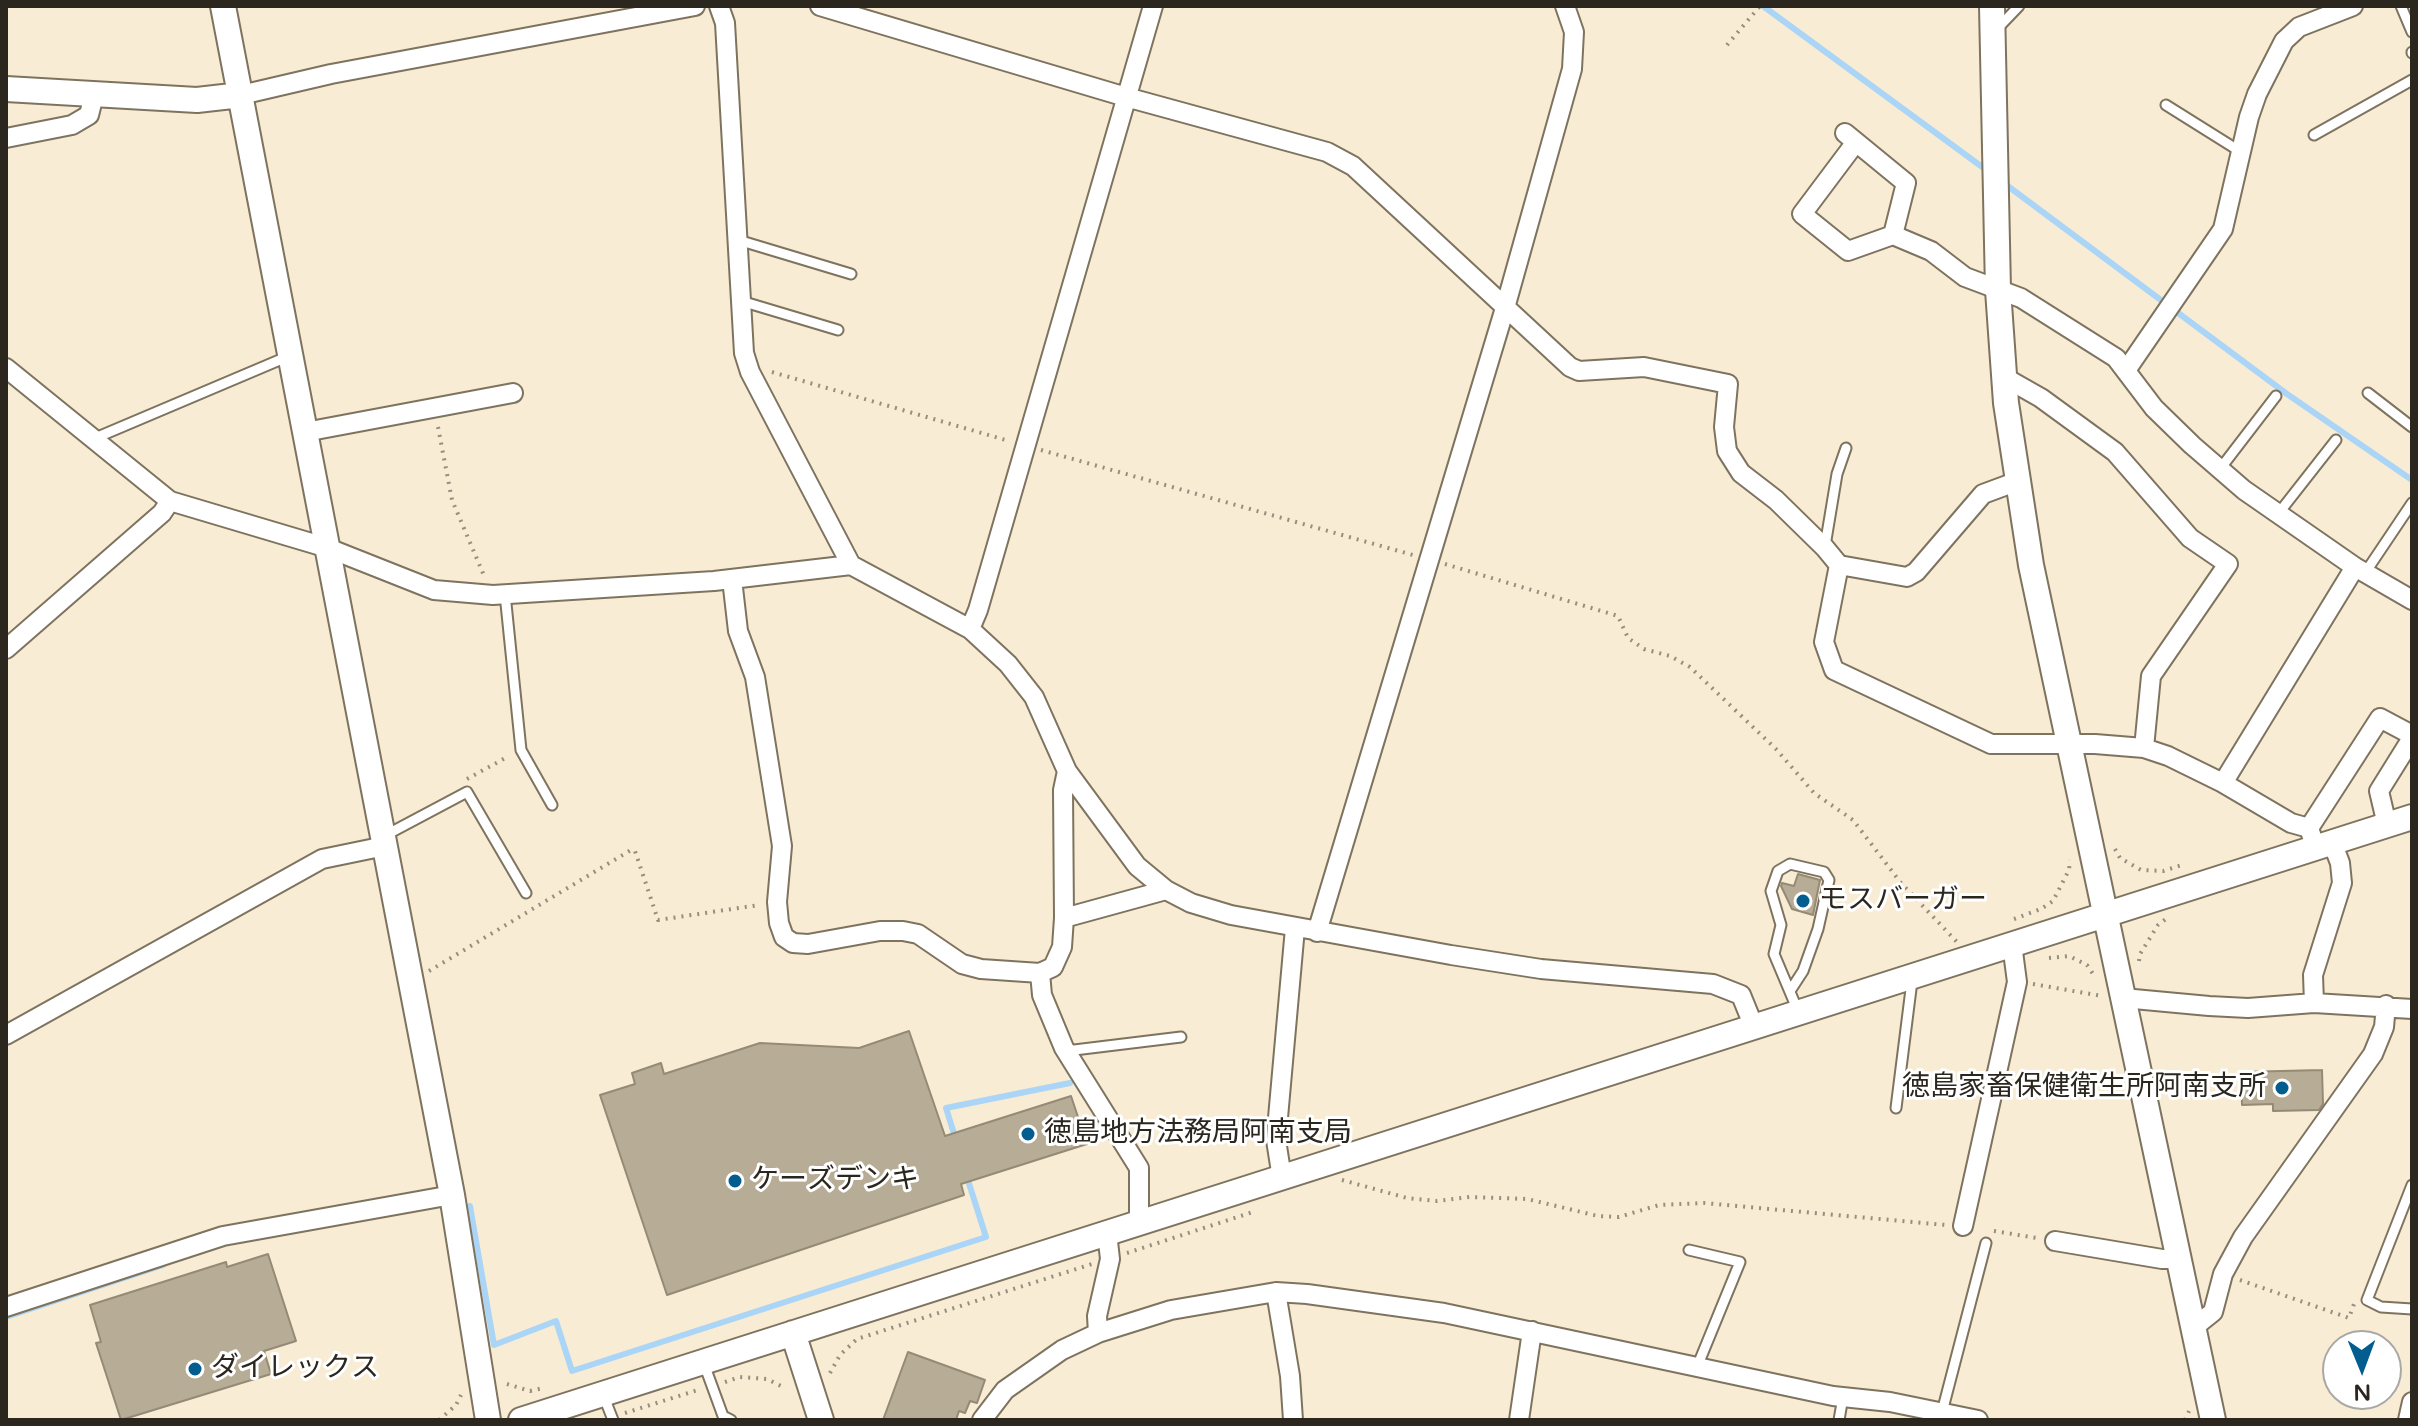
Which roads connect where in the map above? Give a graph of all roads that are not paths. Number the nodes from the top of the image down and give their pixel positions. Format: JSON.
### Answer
{"nodes":[{"id":1,"x":223,"y":6,"type":"edge"},
{"id":2,"x":695,"y":6,"type":"edge"},
{"id":3,"x":719,"y":6,"type":"edge"},
{"id":4,"x":820,"y":6,"type":"edge"},
{"id":5,"x":1153,"y":6,"type":"edge"},
{"id":6,"x":1565,"y":6,"type":"edge"},
{"id":7,"x":1992,"y":6,"type":"edge"},
{"id":8,"x":2019,"y":6,"type":"edge"},
{"id":9,"x":2353,"y":6,"type":"edge"},
{"id":10,"x":2401,"y":6,"type":"edge"},
{"id":11,"x":2412,"y":32,"type":"edge"},
{"id":12,"x":1993,"y":33,"type":"junction"},
{"id":13,"x":2412,"y":80,"type":"edge"},
{"id":14,"x":6,"y":89,"type":"edge"},
{"id":15,"x":94,"y":95,"type":"junction"},
{"id":16,"x":241,"y":95,"type":"junction"},
{"id":17,"x":1126,"y":97,"type":"junction"},
{"id":18,"x":2166,"y":105,"type":"dead end"},
{"id":19,"x":2314,"y":135,"type":"dead end"},
{"id":20,"x":6,"y":138,"type":"edge"},
{"id":21,"x":2241,"y":152,"type":"junction"},
{"id":22,"x":1893,"y":235,"type":"junction"},
{"id":23,"x":738,"y":240,"type":"junction"},
{"id":24,"x":851,"y":274,"type":"dead end"},
{"id":25,"x":1998,"y":290,"type":"junction"},
{"id":26,"x":741,"y":301,"type":"junction"},
{"id":27,"x":1505,"y":308,"type":"junction"},
{"id":28,"x":838,"y":330,"type":"dead end"},
{"id":29,"x":291,"y":355,"type":"junction"},
{"id":30,"x":6,"y":368,"type":"edge"},
{"id":31,"x":2127,"y":369,"type":"junction"},
{"id":32,"x":2004,"y":377,"type":"junction"},
{"id":33,"x":513,"y":393,"type":"dead end"},
{"id":34,"x":2368,"y":393,"type":"dead end"},
{"id":35,"x":2276,"y":396,"type":"dead end"},
{"id":36,"x":2412,"y":427,"type":"edge"},
{"id":37,"x":305,"y":432,"type":"junction"},
{"id":38,"x":93,"y":439,"type":"junction"},
{"id":39,"x":2336,"y":440,"type":"dead end"},
{"id":40,"x":1846,"y":448,"type":"dead end"},
{"id":41,"x":2220,"y":469,"type":"junction"},
{"id":42,"x":2018,"y":481,"type":"junction"},
{"id":43,"x":170,"y":501,"type":"junction"},
{"id":44,"x":2412,"y":503,"type":"edge"},
{"id":45,"x":2278,"y":514,"type":"junction"},
{"id":46,"x":328,"y":548,"type":"junction"},
{"id":47,"x":1825,"y":548,"type":"junction"},
{"id":48,"x":851,"y":565,"type":"junction"},
{"id":49,"x":1839,"y":565,"type":"junction"},
{"id":50,"x":2360,"y":570,"type":"junction"},
{"id":51,"x":732,"y":579,"type":"junction"},
{"id":52,"x":499,"y":594,"type":"junction"},
{"id":53,"x":2412,"y":600,"type":"edge"},
{"id":54,"x":970,"y":629,"type":"junction"},
{"id":55,"x":6,"y":649,"type":"edge"},
{"id":56,"x":2412,"y":736,"type":"edge"},
{"id":57,"x":2068,"y":745,"type":"junction"},
{"id":58,"x":2144,"y":748,"type":"junction"},
{"id":59,"x":1067,"y":771,"type":"junction"},
{"id":60,"x":2223,"y":783,"type":"junction"},
{"id":61,"x":552,"y":805,"type":"dead end"},
{"id":62,"x":2412,"y":817,"type":"edge"},
{"id":63,"x":2387,"y":825,"type":"junction"},
{"id":64,"x":2319,"y":839,"type":"junction"},
{"id":65,"x":384,"y":841,"type":"junction"},
{"id":66,"x":1166,"y":890,"type":"junction"},
{"id":67,"x":526,"y":893,"type":"dead end"},
{"id":68,"x":2103,"y":914,"type":"junction"},
{"id":69,"x":1064,"y":918,"type":"junction"},
{"id":70,"x":1295,"y":928,"type":"junction"},
{"id":71,"x":1317,"y":932,"type":"junction"},
{"id":72,"x":2015,"y":964,"type":"junction"},
{"id":73,"x":1040,"y":973,"type":"junction"},
{"id":74,"x":1912,"y":976,"type":"junction"},
{"id":75,"x":2123,"y":998,"type":"junction"},
{"id":76,"x":1795,"y":1001,"type":"junction"},
{"id":77,"x":2314,"y":1003,"type":"junction"},
{"id":78,"x":2386,"y":1005,"type":"junction"},
{"id":79,"x":2412,"y":1009,"type":"edge"},
{"id":80,"x":1754,"y":1027,"type":"junction"},
{"id":81,"x":6,"y":1035,"type":"edge"},
{"id":82,"x":1181,"y":1037,"type":"dead end"},
{"id":83,"x":1066,"y":1051,"type":"junction"},
{"id":84,"x":1896,"y":1108,"type":"dead end"},
{"id":85,"x":1282,"y":1178,"type":"junction"},
{"id":86,"x":2412,"y":1185,"type":"edge"},
{"id":87,"x":452,"y":1195,"type":"junction"},
{"id":88,"x":1139,"y":1223,"type":"junction"},
{"id":89,"x":1963,"y":1226,"type":"road end"},
{"id":90,"x":1107,"y":1233,"type":"junction"},
{"id":91,"x":2055,"y":1241,"type":"road end"},
{"id":92,"x":1986,"y":1243,"type":"dead end"},
{"id":93,"x":1689,"y":1250,"type":"dead end"},
{"id":94,"x":2179,"y":1259,"type":"junction"},
{"id":95,"x":1276,"y":1292,"type":"junction"},
{"id":96,"x":6,"y":1307,"type":"edge"},
{"id":97,"x":2412,"y":1309,"type":"edge"},
{"id":98,"x":2193,"y":1328,"type":"junction"},
{"id":99,"x":1532,"y":1331,"type":"junction"},
{"id":100,"x":793,"y":1333,"type":"junction"},
{"id":101,"x":1098,"y":1333,"type":"junction"},
{"id":102,"x":703,"y":1362,"type":"junction"},
{"id":103,"x":1697,"y":1367,"type":"junction"},
{"id":104,"x":603,"y":1394,"type":"junction"},
{"id":105,"x":1843,"y":1397,"type":"junction"},
{"id":106,"x":2412,"y":1402,"type":"edge"},
{"id":107,"x":572,"y":1412,"type":"edge"},
{"id":108,"x":1942,"y":1412,"type":"junction"},
{"id":109,"x":727,"y":1418,"type":"edge"},
{"id":110,"x":612,"y":1419,"type":"edge"},
{"id":111,"x":488,"y":1420,"type":"edge"},
{"id":112,"x":521,"y":1420,"type":"edge"},
{"id":113,"x":712,"y":1420,"type":"edge"},
{"id":114,"x":821,"y":1420,"type":"edge"},
{"id":115,"x":982,"y":1420,"type":"edge"},
{"id":116,"x":1293,"y":1420,"type":"edge"},
{"id":117,"x":1519,"y":1420,"type":"edge"},
{"id":118,"x":1839,"y":1420,"type":"edge"},
{"id":119,"x":1978,"y":1420,"type":"edge"},
{"id":120,"x":2213,"y":1420,"type":"edge"},
{"id":121,"x":2408,"y":1420,"type":"edge"}],
"edges":[{"from":1,"to":16,"type":"street"},
{"from":2,"to":16,"type":"street"},
{"from":3,"to":23,"type":"street"},
{"from":4,"to":17,"type":"street"},
{"from":5,"to":17,"type":"street"},
{"from":6,"to":27,"type":"street"},
{"from":7,"to":12,"type":"street"},
{"from":8,"to":12,"type":"lane"},
{"from":9,"to":21,"type":"street"},
{"from":10,"to":11,"type":"lane"},
{"from":12,"to":25,"type":"street"},
{"from":13,"to":19,"type":"lane"},
{"from":14,"to":15,"type":"street"},
{"from":15,"to":16,"type":"street"},
{"from":15,"to":20,"type":"street"},
{"from":16,"to":29,"type":"street"},
{"from":17,"to":27,"type":"street"},
{"from":17,"to":54,"type":"street"},
{"from":18,"to":21,"type":"lane"},
{"from":21,"to":31,"type":"street"},
{"from":22,"to":22,"type":"street"},
{"from":22,"to":25,"type":"street"},
{"from":23,"to":24,"type":"lane"},
{"from":23,"to":26,"type":"street"},
{"from":25,"to":31,"type":"street"},
{"from":25,"to":32,"type":"street"},
{"from":26,"to":28,"type":"lane"},
{"from":26,"to":48,"type":"street"},
{"from":27,"to":47,"type":"street"},
{"from":27,"to":71,"type":"street"},
{"from":29,"to":37,"type":"street"},
{"from":29,"to":38,"type":"lane"},
{"from":30,"to":38,"type":"street"},
{"from":31,"to":41,"type":"street"},
{"from":32,"to":42,"type":"street"},
{"from":32,"to":58,"type":"street"},
{"from":33,"to":37,"type":"street"},
{"from":34,"to":36,"type":"lane"},
{"from":35,"to":41,"type":"lane"},
{"from":37,"to":46,"type":"street"},
{"from":38,"to":43,"type":"street"},
{"from":39,"to":45,"type":"lane"},
{"from":40,"to":47,"type":"lane"},
{"from":41,"to":45,"type":"street"},
{"from":42,"to":49,"type":"street"},
{"from":42,"to":57,"type":"street"},
{"from":43,"to":46,"type":"street"},
{"from":43,"to":55,"type":"street"},
{"from":44,"to":50,"type":"lane"},
{"from":45,"to":50,"type":"street"},
{"from":46,"to":52,"type":"street"},
{"from":46,"to":65,"type":"street"},
{"from":47,"to":49,"type":"street"},
{"from":48,"to":51,"type":"street"},
{"from":48,"to":54,"type":"street"},
{"from":49,"to":57,"type":"street"},
{"from":50,"to":53,"type":"street"},
{"from":50,"to":60,"type":"street"},
{"from":51,"to":52,"type":"street"},
{"from":51,"to":73,"type":"street"},
{"from":52,"to":61,"type":"lane"},
{"from":54,"to":59,"type":"street"},
{"from":56,"to":63,"type":"street"},
{"from":56,"to":64,"type":"street"},
{"from":57,"to":58,"type":"street"},
{"from":57,"to":68,"type":"street"},
{"from":58,"to":60,"type":"street"},
{"from":59,"to":66,"type":"street"},
{"from":59,"to":69,"type":"street"},
{"from":60,"to":64,"type":"street"},
{"from":62,"to":63,"type":"street"},
{"from":63,"to":64,"type":"street"},
{"from":64,"to":68,"type":"street"},
{"from":64,"to":77,"type":"street"},
{"from":65,"to":67,"type":"lane"},
{"from":65,"to":81,"type":"street"},
{"from":65,"to":87,"type":"street"},
{"from":66,"to":69,"type":"street"},
{"from":66,"to":70,"type":"street"},
{"from":68,"to":72,"type":"street"},
{"from":68,"to":75,"type":"street"},
{"from":69,"to":73,"type":"street"},
{"from":70,"to":71,"type":"street"},
{"from":70,"to":85,"type":"street"},
{"from":71,"to":80,"type":"street"},
{"from":72,"to":74,"type":"street"},
{"from":72,"to":89,"type":"street"},
{"from":73,"to":83,"type":"street"},
{"from":74,"to":76,"type":"street"},
{"from":74,"to":84,"type":"lane"},
{"from":75,"to":77,"type":"street"},
{"from":75,"to":94,"type":"street"},
{"from":76,"to":76,"type":"lane"},
{"from":76,"to":80,"type":"street"},
{"from":77,"to":78,"type":"street"},
{"from":78,"to":79,"type":"street"},
{"from":78,"to":98,"type":"street"},
{"from":80,"to":85,"type":"street"},
{"from":82,"to":83,"type":"lane"},
{"from":83,"to":88,"type":"street"},
{"from":85,"to":88,"type":"street"},
{"from":86,"to":97,"type":"lane"},
{"from":87,"to":96,"type":"street"},
{"from":87,"to":111,"type":"street"},
{"from":88,"to":90,"type":"street"},
{"from":90,"to":100,"type":"street"},
{"from":90,"to":101,"type":"street"},
{"from":91,"to":94,"type":"street"},
{"from":92,"to":108,"type":"lane"},
{"from":93,"to":103,"type":"lane"},
{"from":94,"to":98,"type":"street"},
{"from":95,"to":99,"type":"street"},
{"from":95,"to":101,"type":"street"},
{"from":95,"to":116,"type":"street"},
{"from":98,"to":120,"type":"street"},
{"from":99,"to":103,"type":"street"},
{"from":99,"to":117,"type":"street"},
{"from":100,"to":102,"type":"street"},
{"from":100,"to":114,"type":"street"},
{"from":101,"to":115,"type":"street"},
{"from":102,"to":104,"type":"street"},
{"from":102,"to":109,"type":"lane"},
{"from":103,"to":105,"type":"street"},
{"from":104,"to":107,"type":"street"},
{"from":104,"to":110,"type":"lane"},
{"from":105,"to":108,"type":"street"},
{"from":105,"to":118,"type":"lane"},
{"from":106,"to":121,"type":"street"},
{"from":107,"to":112,"type":"street"},
{"from":108,"to":119,"type":"street"},
{"from":109,"to":113,"type":"lane"}]}
